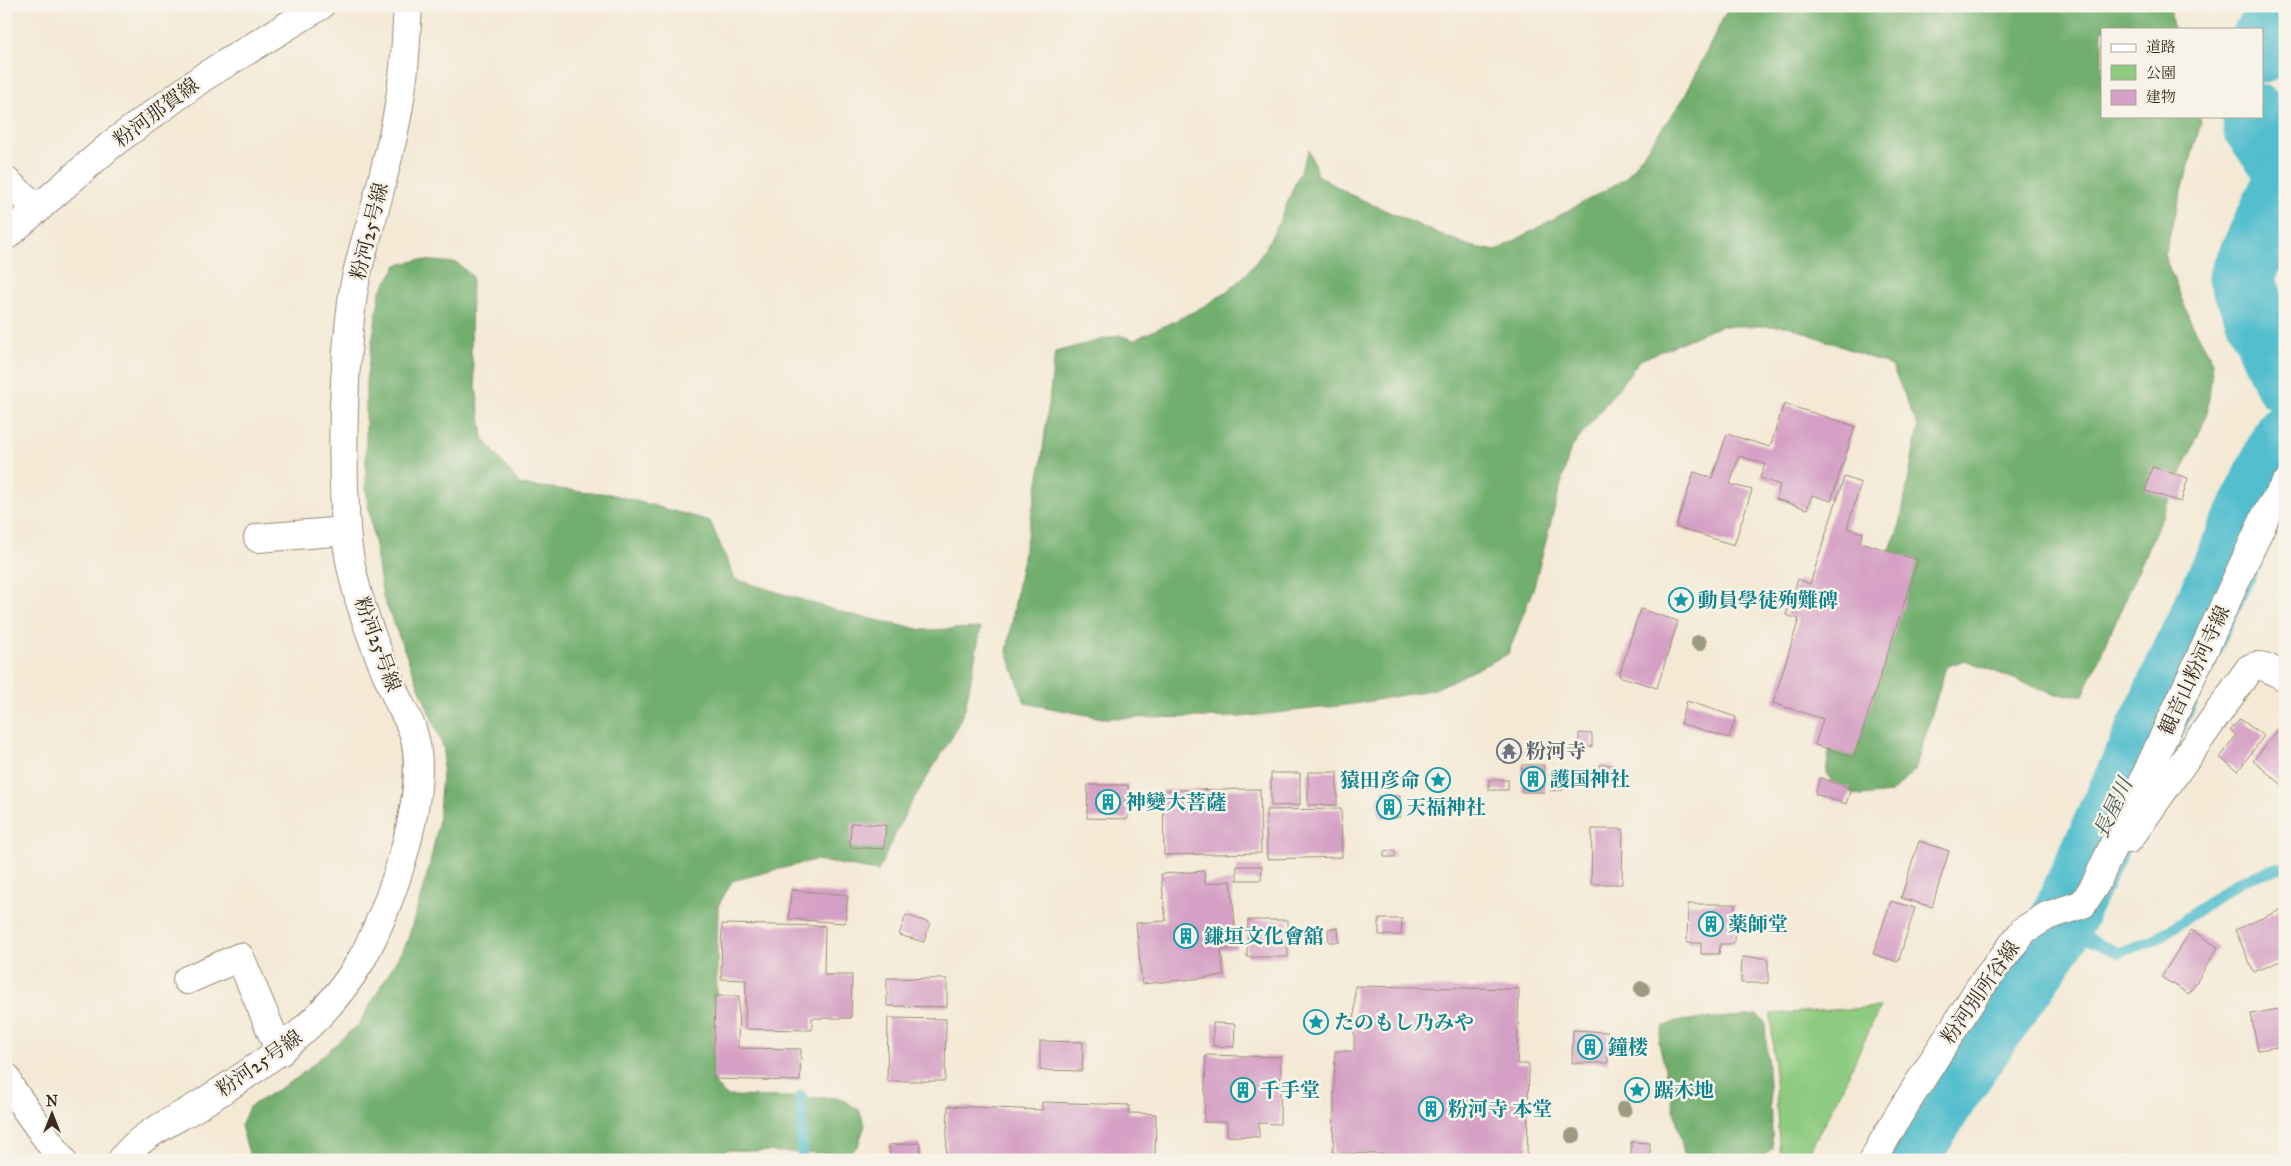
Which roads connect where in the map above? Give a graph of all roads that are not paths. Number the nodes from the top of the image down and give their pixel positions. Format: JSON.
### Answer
{"nodes":[{"id":1,"x":320,"y":6,"type":"edge"},
{"id":2,"x":408,"y":6,"type":"edge"},
{"id":3,"x":6,"y":181,"type":"edge"},
{"id":4,"x":38,"y":208,"type":"junction"},
{"id":5,"x":6,"y":236,"type":"edge"},
{"id":6,"x":2285,"y":485,"type":"edge"},
{"id":7,"x":346,"y":531,"type":"junction"},
{"id":8,"x":258,"y":538,"type":"dead end"},
{"id":9,"x":2285,"y":677,"type":"edge"},
{"id":10,"x":2107,"y":858,"type":"junction"},
{"id":11,"x":187,"y":980,"type":"dead end"},
{"id":12,"x":280,"y":1052,"type":"junction"},
{"id":13,"x":6,"y":1077,"type":"edge"},
{"id":14,"x":62,"y":1160,"type":"edge"},
{"id":15,"x":122,"y":1160,"type":"edge"},
{"id":16,"x":1872,"y":1160,"type":"edge"}],
"edges":[{"from":1,"to":4,"type":"street","name":"粉河那賀線"},
{"from":2,"to":7,"type":"street","name":"粉河25号線"},
{"from":3,"to":4,"type":"street"},
{"from":4,"to":5,"type":"street","name":"粉河那賀線"},
{"from":6,"to":10,"type":"street","name":"観音山粉河寺線"},
{"from":7,"to":8,"type":"street"},
{"from":7,"to":12,"type":"street","name":"粉河25号線"},
{"from":9,"to":10,"type":"street","name":"粉河別所谷線"},
{"from":10,"to":16,"type":"street","name":"粉河別所谷線"},
{"from":11,"to":12,"type":"street"},
{"from":12,"to":15,"type":"street","name":"粉河25号線"},
{"from":13,"to":14,"type":"street"}]}
